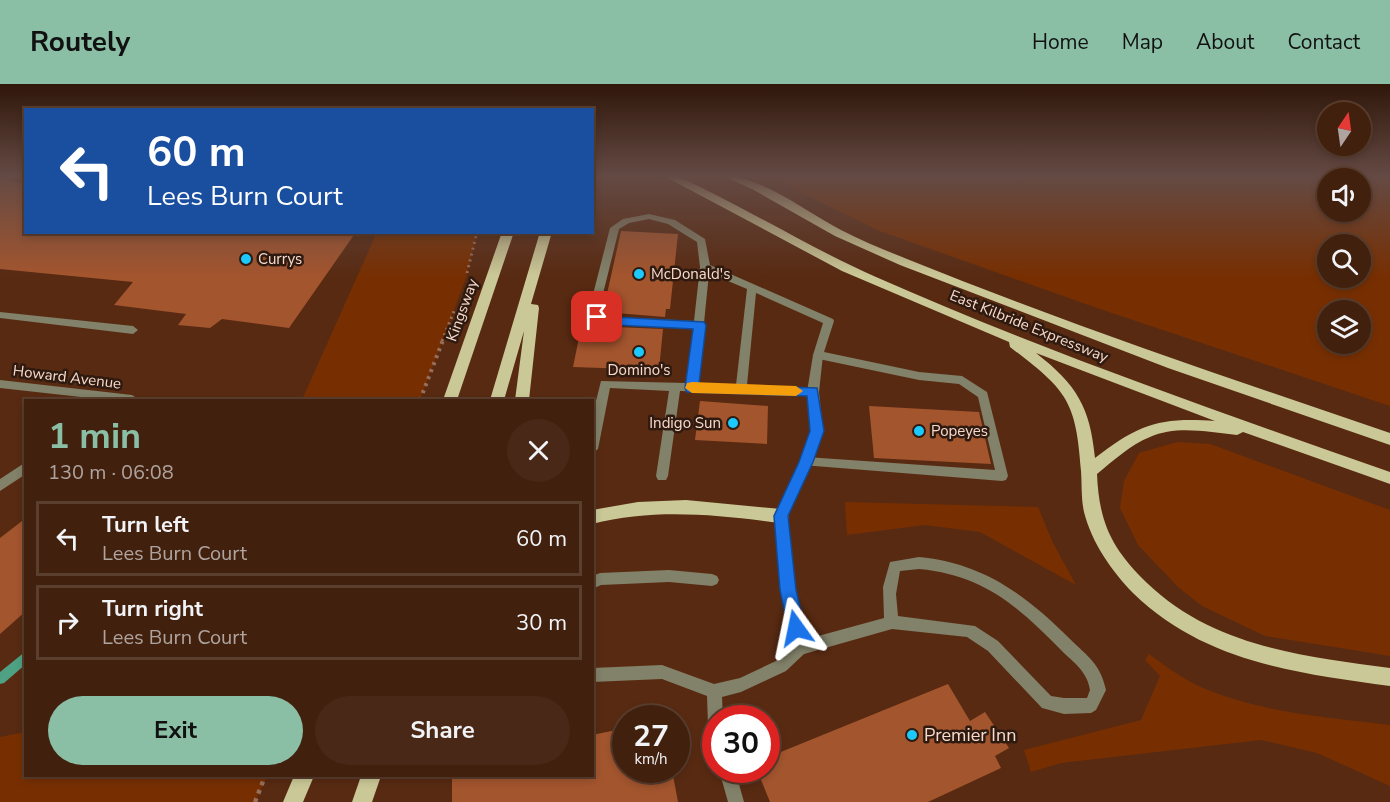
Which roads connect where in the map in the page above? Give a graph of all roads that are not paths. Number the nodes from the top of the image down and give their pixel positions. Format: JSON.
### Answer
{"nodes":[{"id":1,"x":734,"y":210,"type":"edge"},
{"id":2,"x":796,"y":210,"type":"edge"},
{"id":3,"x":507,"y":234,"type":"edge"},
{"id":4,"x":545,"y":234,"type":"edge"},
{"id":5,"x":537,"y":266,"type":"junction"},
{"id":6,"x":705,"y":267,"type":"junction"},
{"id":7,"x":752,"y":286,"type":"junction"},
{"id":8,"x":0,"y":315,"type":"edge"},
{"id":9,"x":700,"y":325,"type":"junction"},
{"id":10,"x":133,"y":330,"type":"dead end"},
{"id":11,"x":1000,"y":333,"type":"junction"},
{"id":12,"x":818,"y":355,"type":"junction"},
{"id":13,"x":0,"y":384,"type":"edge"},
{"id":14,"x":675,"y":387,"type":"junction"},
{"id":15,"x":692,"y":388,"type":"junction"},
{"id":16,"x":741,"y":388,"type":"junction"},
{"id":17,"x":813,"y":392,"type":"junction"},
{"id":18,"x":102,"y":398,"type":"edge"},
{"id":19,"x":132,"y":399,"type":"edge"},
{"id":20,"x":450,"y":399,"type":"edge"},
{"id":21,"x":497,"y":399,"type":"edge"},
{"id":22,"x":522,"y":399,"type":"edge"},
{"id":23,"x":1258,"y":431,"type":"junction"},
{"id":24,"x":594,"y":439,"type":"edge"},
{"id":25,"x":1390,"y":439,"type":"edge"},
{"id":26,"x":806,"y":462,"type":"junction"},
{"id":27,"x":24,"y":468,"type":"edge"},
{"id":28,"x":1089,"y":472,"type":"junction"},
{"id":29,"x":662,"y":476,"type":"dead end"},
{"id":30,"x":1390,"y":478,"type":"edge"},
{"id":31,"x":0,"y":486,"type":"edge"},
{"id":32,"x":594,"y":508,"type":"edge"},
{"id":33,"x":609,"y":512,"type":"junction"},
{"id":34,"x":594,"y":516,"type":"edge"},
{"id":35,"x":781,"y":516,"type":"junction"},
{"id":36,"x":712,"y":580,"type":"dead end"},
{"id":37,"x":594,"y":582,"type":"edge"},
{"id":38,"x":892,"y":622,"type":"junction"},
{"id":39,"x":801,"y":648,"type":"junction"},
{"id":40,"x":594,"y":675,"type":"edge"},
{"id":41,"x":1390,"y":677,"type":"edge"},
{"id":42,"x":714,"y":691,"type":"junction"},
{"id":43,"x":715,"y":705,"type":"edge"},
{"id":44,"x":304,"y":777,"type":"edge"},
{"id":45,"x":371,"y":778,"type":"edge"},
{"id":46,"x":731,"y":783,"type":"edge"},
{"id":47,"x":293,"y":802,"type":"edge"},
{"id":48,"x":362,"y":802,"type":"edge"},
{"id":49,"x":736,"y":802,"type":"edge"}],
"edges":[{"from":1,"to":11,"type":"main road","name":"East Kilbride Expressway"},
{"from":2,"to":25,"type":"main road","name":"East Kilbride Expressway"},
{"from":3,"to":20,"type":"main road","name":"Kingsway"},
{"from":4,"to":5,"type":"main road"},
{"from":5,"to":21,"type":"main road"},
{"from":5,"to":22,"type":"main road"},
{"from":6,"to":7,"type":"street"},
{"from":6,"to":9,"type":"street"},
{"from":6,"to":9,"type":"street"},
{"from":7,"to":12,"type":"street"},
{"from":7,"to":16,"type":"street"},
{"from":8,"to":10,"type":"street"},
{"from":9,"to":15,"type":"street"},
{"from":11,"to":23,"type":"main road","name":"East Kilbride Expressway"},
{"from":11,"to":28,"type":"main road"},
{"from":12,"to":17,"type":"street"},
{"from":12,"to":26,"type":"street"},
{"from":13,"to":18,"type":"street","name":"Howard Avenue"},
{"from":14,"to":15,"type":"street"},
{"from":14,"to":24,"type":"street"},
{"from":14,"to":29,"type":"street"},
{"from":15,"to":16,"type":"street"},
{"from":16,"to":17,"type":"street"},
{"from":17,"to":26,"type":"street"},
{"from":18,"to":19,"type":"street","name":"Howard Avenue"},
{"from":23,"to":28,"type":"main road"},
{"from":23,"to":30,"type":"main road","name":"East Kilbride Expressway"},
{"from":26,"to":35,"type":"street"},
{"from":27,"to":31,"type":"street"},
{"from":28,"to":41,"type":"main road"},
{"from":32,"to":33,"type":"main road"},
{"from":33,"to":34,"type":"main road"},
{"from":33,"to":35,"type":"main road"},
{"from":35,"to":39,"type":"street"},
{"from":36,"to":37,"type":"street"},
{"from":38,"to":38,"type":"street"},
{"from":38,"to":39,"type":"street"},
{"from":39,"to":42,"type":"street"},
{"from":40,"to":42,"type":"street"},
{"from":42,"to":43,"type":"street"},
{"from":44,"to":47,"type":"main road"},
{"from":45,"to":48,"type":"main road"},
{"from":46,"to":49,"type":"street"}]}
